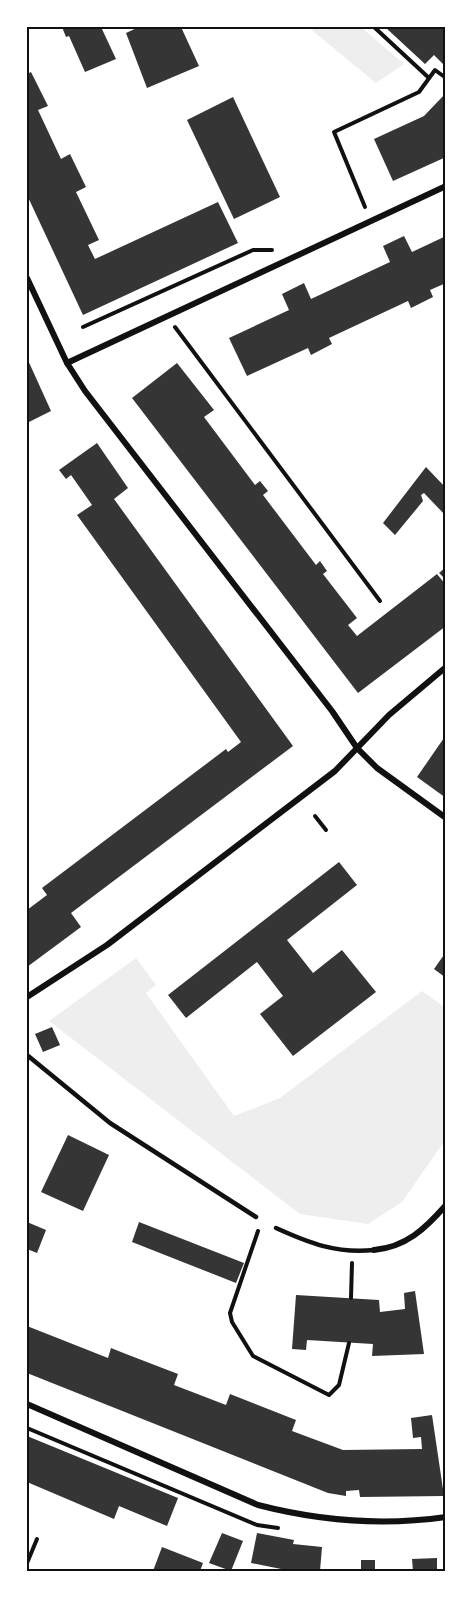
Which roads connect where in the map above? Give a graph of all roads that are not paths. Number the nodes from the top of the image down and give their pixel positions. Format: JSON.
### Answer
{"nodes":[{"id":1,"x":446,"y":186,"type":"edge"},
{"id":2,"x":27,"y":278,"type":"edge"},
{"id":3,"x":67,"y":363,"type":"junction"},
{"id":4,"x":446,"y":667,"type":"edge"},
{"id":5,"x":357,"y":748,"type":"junction"},
{"id":6,"x":446,"y":818,"type":"edge"},
{"id":7,"x":27,"y":997,"type":"edge"},
{"id":8,"x":27,"y":1055,"type":"edge"},
{"id":9,"x":446,"y":1206,"type":"edge"},
{"id":10,"x":256,"y":1217,"type":"dead end"},
{"id":11,"x":276,"y":1228,"type":"dead end"},
{"id":12,"x":374,"y":1250,"type":"joint"},
{"id":13,"x":27,"y":1404,"type":"edge"},
{"id":14,"x":446,"y":1517,"type":"edge"}],
"edges":[{"from":1,"to":3,"type":"street"},
{"from":2,"to":3,"type":"street"},
{"from":3,"to":5,"type":"street"},
{"from":4,"to":5,"type":"street"},
{"from":5,"to":6,"type":"street"},
{"from":5,"to":7,"type":"street"},
{"from":8,"to":10,"type":"lane"},
{"from":9,"to":12,"type":"street"},
{"from":11,"to":12,"type":"lane"},
{"from":13,"to":14,"type":"street"}]}
